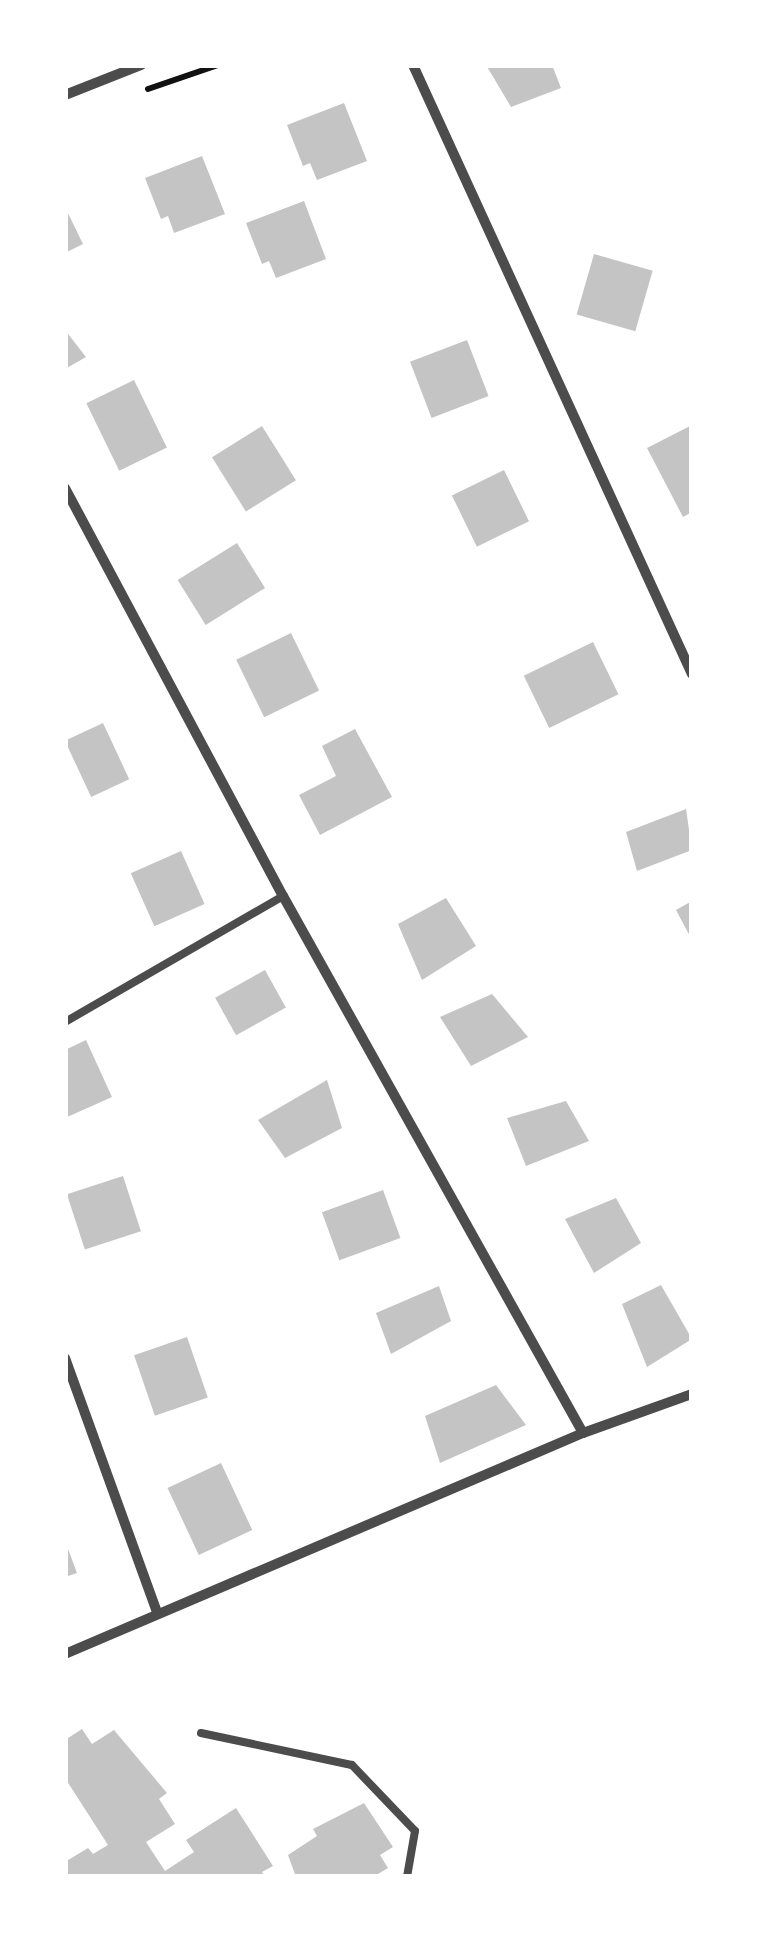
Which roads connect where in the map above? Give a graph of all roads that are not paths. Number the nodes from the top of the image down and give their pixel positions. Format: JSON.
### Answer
{"nodes":[{"id":1,"x":142,"y":65,"type":"edge"},
{"id":2,"x":413,"y":65,"type":"edge"},
{"id":3,"x":65,"y":94,"type":"edge"},
{"id":4,"x":65,"y":488,"type":"edge"},
{"id":5,"x":692,"y":674,"type":"edge"},
{"id":6,"x":283,"y":896,"type":"junction"},
{"id":7,"x":65,"y":1022,"type":"edge"},
{"id":8,"x":65,"y":1358,"type":"edge"},
{"id":9,"x":692,"y":1394,"type":"edge"},
{"id":10,"x":583,"y":1434,"type":"junction"},
{"id":11,"x":157,"y":1612,"type":"junction"},
{"id":12,"x":65,"y":1654,"type":"edge"},
{"id":13,"x":200,"y":1733,"type":"dead end"},
{"id":14,"x":407,"y":1877,"type":"edge"}],
"edges":[{"from":1,"to":3,"type":"street"},
{"from":2,"to":5,"type":"street"},
{"from":4,"to":6,"type":"street"},
{"from":6,"to":7,"type":"lane"},
{"from":6,"to":10,"type":"street"},
{"from":8,"to":11,"type":"street"},
{"from":9,"to":10,"type":"street"},
{"from":10,"to":11,"type":"street"},
{"from":11,"to":12,"type":"street"},
{"from":13,"to":14,"type":"lane"}]}
